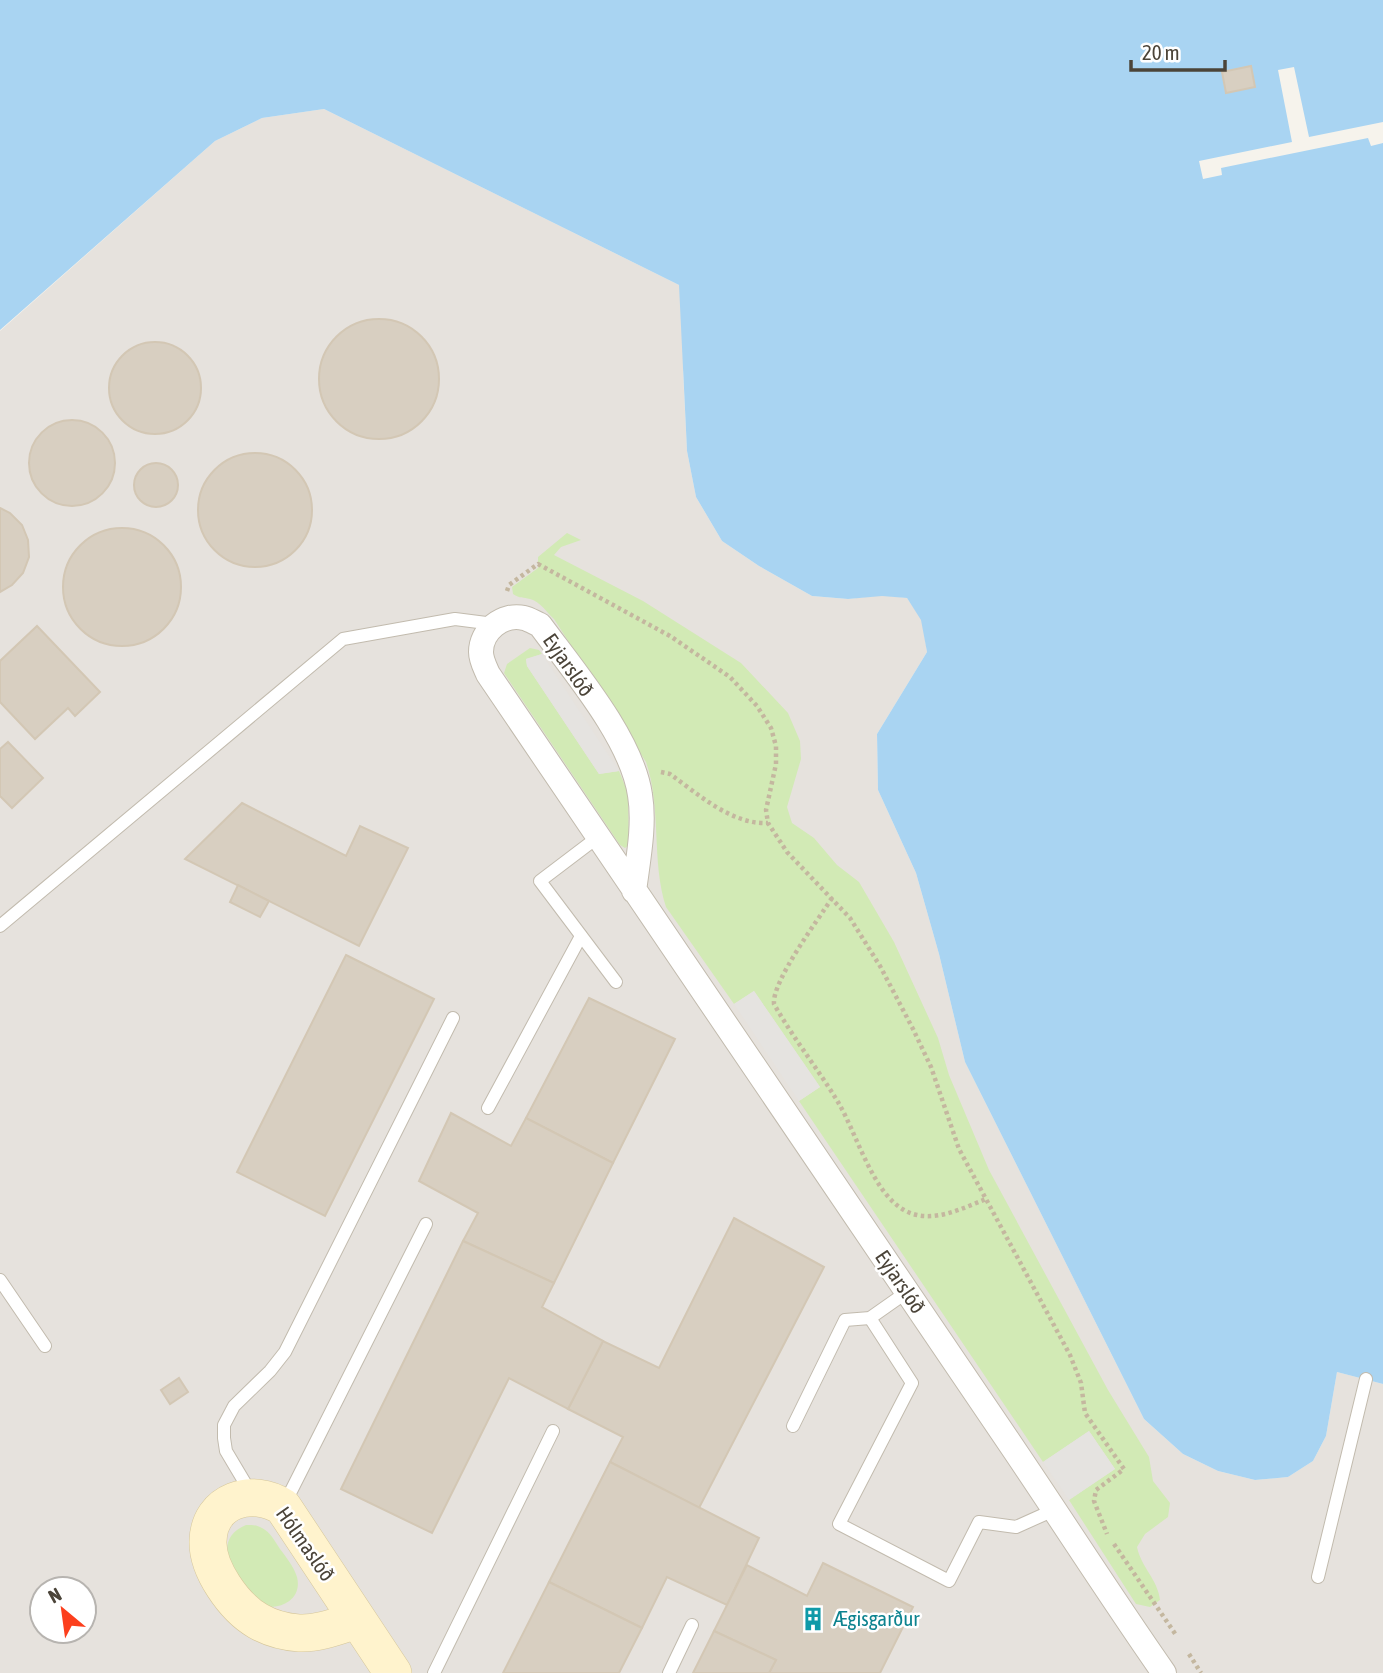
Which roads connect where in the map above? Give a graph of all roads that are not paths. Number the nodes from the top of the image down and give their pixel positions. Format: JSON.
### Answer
{"nodes":[{"id":1,"x":494,"y":624,"type":"junction"},
{"id":2,"x":598,"y":837,"type":"junction"},
{"id":3,"x":635,"y":891,"type":"junction"},
{"id":4,"x":0,"y":926,"type":"edge"},
{"id":5,"x":581,"y":936,"type":"junction"},
{"id":6,"x":616,"y":982,"type":"dead end"},
{"id":7,"x":453,"y":1018,"type":"dead end"},
{"id":8,"x":488,"y":1108,"type":"dead end"},
{"id":9,"x":426,"y":1224,"type":"dead end"},
{"id":10,"x":0,"y":1280,"type":"edge"},
{"id":11,"x":907,"y":1292,"type":"junction"},
{"id":12,"x":870,"y":1318,"type":"junction"},
{"id":13,"x":46,"y":1346,"type":"dead end"},
{"id":14,"x":1366,"y":1380,"type":"dead end"},
{"id":15,"x":793,"y":1426,"type":"dead end"},
{"id":16,"x":553,"y":1431,"type":"dead end"},
{"id":17,"x":268,"y":1501,"type":"junction"},
{"id":18,"x":1054,"y":1510,"type":"junction"},
{"id":19,"x":1318,"y":1577,"type":"dead end"},
{"id":20,"x":357,"y":1620,"type":"junction"},
{"id":21,"x":692,"y":1625,"type":"dead end"},
{"id":22,"x":393,"y":1673,"type":"edge"},
{"id":23,"x":434,"y":1673,"type":"edge"},
{"id":24,"x":669,"y":1673,"type":"edge"},
{"id":25,"x":1164,"y":1673,"type":"edge"}],
"edges":[{"from":1,"to":2,"type":"street","name":"Eyjarslóð"},
{"from":1,"to":3,"type":"street","name":"Eyjarslóð"},
{"from":1,"to":4,"type":"lane"},
{"from":2,"to":3,"type":"street","name":"Eyjarslóð"},
{"from":2,"to":5,"type":"lane"},
{"from":3,"to":11,"type":"street","name":"Eyjarslóð"},
{"from":5,"to":6,"type":"lane"},
{"from":5,"to":8,"type":"lane"},
{"from":7,"to":17,"type":"lane"},
{"from":9,"to":17,"type":"lane"},
{"from":10,"to":13,"type":"lane"},
{"from":11,"to":12,"type":"lane"},
{"from":11,"to":18,"type":"street","name":"Eyjarslóð"},
{"from":12,"to":15,"type":"lane"},
{"from":12,"to":18,"type":"lane"},
{"from":14,"to":19,"type":"lane"},
{"from":16,"to":23,"type":"lane"},
{"from":17,"to":20,"type":"street","name":"Hólmaslóð"},
{"from":17,"to":20,"type":"street","name":"Hólmaslóð"},
{"from":18,"to":25,"type":"street","name":"Eyjarslóð"},
{"from":20,"to":22,"type":"street","name":"Hólmaslóð"},
{"from":21,"to":24,"type":"lane"}]}
